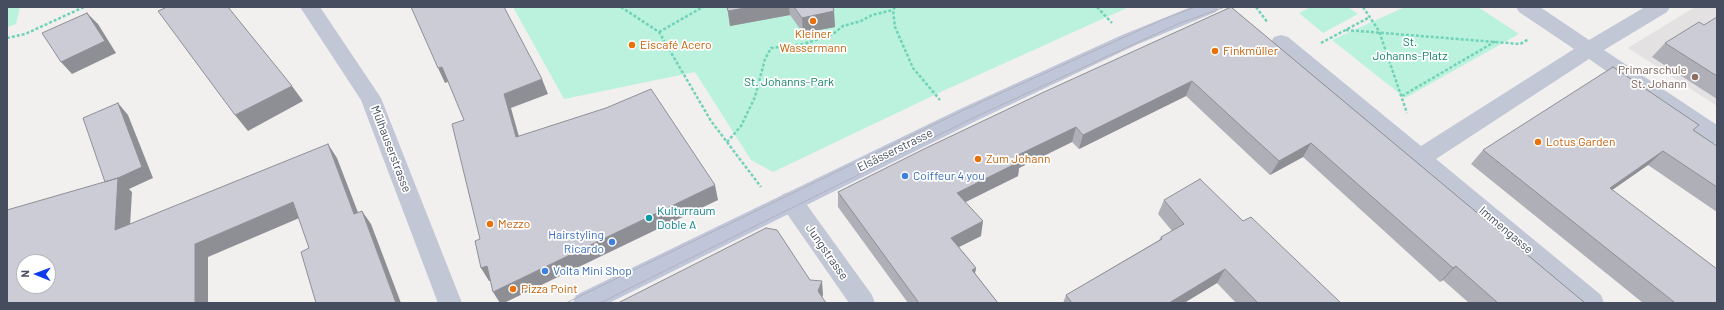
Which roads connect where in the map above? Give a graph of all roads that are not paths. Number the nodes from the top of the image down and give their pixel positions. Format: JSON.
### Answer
{"nodes":[{"id":1,"x":310,"y":7,"type":"edge"},
{"id":2,"x":1209,"y":7,"type":"edge"},
{"id":3,"x":1526,"y":7,"type":"edge"},
{"id":4,"x":1660,"y":7,"type":"edge"},
{"id":5,"x":1281,"y":42,"type":"dead end"},
{"id":6,"x":1588,"y":50,"type":"junction"},
{"id":7,"x":1717,"y":136,"type":"edge"},
{"id":8,"x":1420,"y":158,"type":"junction"},
{"id":9,"x":783,"y":205,"type":"junction"},
{"id":10,"x":450,"y":303,"type":"edge"},
{"id":11,"x":585,"y":303,"type":"edge"},
{"id":12,"x":863,"y":303,"type":"edge"},
{"id":13,"x":1592,"y":303,"type":"edge"}],
"edges":[{"from":1,"to":10,"type":"street","name":"Mülhauserstrasse"},
{"from":2,"to":9,"type":"street","name":"Elsässerstrasse"},
{"from":3,"to":6,"type":"street"},
{"from":4,"to":6,"type":"street"},
{"from":5,"to":8,"type":"street"},
{"from":6,"to":7,"type":"street"},
{"from":6,"to":8,"type":"street"},
{"from":8,"to":13,"type":"street","name":"Immengasse"},
{"from":9,"to":11,"type":"street","name":"Elsässerstrasse"},
{"from":9,"to":12,"type":"street","name":"Jungstrasse"}]}
